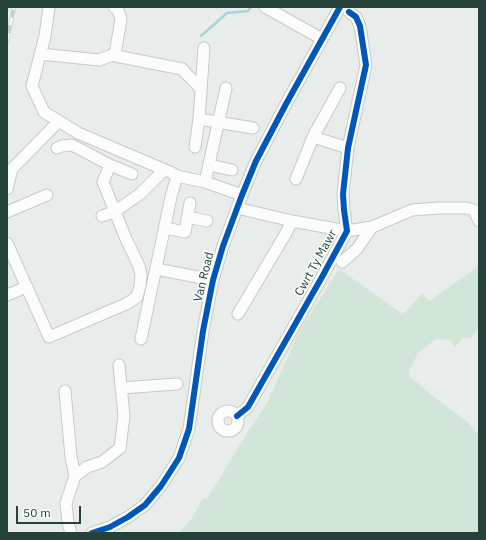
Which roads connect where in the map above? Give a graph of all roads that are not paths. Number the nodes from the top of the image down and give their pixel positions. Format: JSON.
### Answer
{"nodes":[{"id":1,"x":49,"y":7,"type":"edge"},
{"id":2,"x":114,"y":7,"type":"edge"},
{"id":3,"x":265,"y":7,"type":"edge"},
{"id":4,"x":344,"y":10,"type":"edge"},
{"id":5,"x":322,"y":39,"type":"junction"},
{"id":6,"x":204,"y":48,"type":"dead end"},
{"id":7,"x":40,"y":54,"type":"junction"},
{"id":8,"x":111,"y":56,"type":"junction"},
{"id":9,"x":226,"y":88,"type":"dead end"},
{"id":10,"x":340,"y":88,"type":"dead end"},
{"id":11,"x":201,"y":89,"type":"junction"},
{"id":12,"x":199,"y":119,"type":"junction"},
{"id":13,"x":58,"y":121,"type":"junction"},
{"id":14,"x":218,"y":122,"type":"junction"},
{"id":15,"x":253,"y":128,"type":"dead end"},
{"id":16,"x":313,"y":137,"type":"junction"},
{"id":17,"x":195,"y":146,"type":"dead end"},
{"id":18,"x":57,"y":148,"type":"dead end"},
{"id":19,"x":348,"y":148,"type":"junction"},
{"id":20,"x":110,"y":165,"type":"junction"},
{"id":21,"x":208,"y":165,"type":"junction"},
{"id":22,"x":164,"y":170,"type":"junction"},
{"id":23,"x":232,"y":170,"type":"dead end"},
{"id":24,"x":132,"y":174,"type":"dead end"},
{"id":25,"x":177,"y":176,"type":"junction"},
{"id":26,"x":296,"y":179,"type":"dead end"},
{"id":27,"x":205,"y":182,"type":"junction"},
{"id":28,"x":7,"y":189,"type":"edge"},
{"id":29,"x":47,"y":195,"type":"dead end"},
{"id":30,"x":242,"y":195,"type":"junction"},
{"id":31,"x":190,"y":203,"type":"dead end"},
{"id":32,"x":237,"y":208,"type":"junction"},
{"id":33,"x":7,"y":212,"type":"edge"},
{"id":34,"x":114,"y":212,"type":"junction"},
{"id":35,"x":102,"y":216,"type":"dead end"},
{"id":36,"x":187,"y":217,"type":"junction"},
{"id":37,"x":207,"y":221,"type":"dead end"},
{"id":38,"x":292,"y":221,"type":"junction"},
{"id":39,"x":479,"y":221,"type":"edge"},
{"id":40,"x":372,"y":227,"type":"junction"},
{"id":41,"x":164,"y":228,"type":"junction"},
{"id":42,"x":347,"y":231,"type":"junction"},
{"id":43,"x":7,"y":243,"type":"edge"},
{"id":44,"x":342,"y":262,"type":"dead end"},
{"id":45,"x":156,"y":269,"type":"junction"},
{"id":46,"x":213,"y":280,"type":"junction"},
{"id":47,"x":27,"y":287,"type":"junction"},
{"id":48,"x":7,"y":295,"type":"edge"},
{"id":49,"x":238,"y":314,"type":"dead end"},
{"id":50,"x":141,"y":339,"type":"dead end"},
{"id":51,"x":119,"y":366,"type":"dead end"},
{"id":52,"x":177,"y":384,"type":"dead end"},
{"id":53,"x":121,"y":388,"type":"junction"},
{"id":54,"x":65,"y":391,"type":"dead end"},
{"id":55,"x":237,"y":416,"type":"dead end"},
{"id":56,"x":75,"y":476,"type":"junction"},
{"id":57,"x":71,"y":533,"type":"edge"},
{"id":58,"x":92,"y":533,"type":"edge"}],
"edges":[{"from":1,"to":7,"type":"street"},
{"from":2,"to":8,"type":"street"},
{"from":3,"to":5,"type":"street"},
{"from":4,"to":5,"type":"street","name":"Van Road"},
{"from":4,"to":19,"type":"street","name":"Cwrt Ty Mawr"},
{"from":5,"to":30,"type":"street","name":"Van Road"},
{"from":6,"to":11,"type":"street"},
{"from":7,"to":8,"type":"street"},
{"from":7,"to":13,"type":"street"},
{"from":8,"to":11,"type":"street"},
{"from":9,"to":14,"type":"street"},
{"from":10,"to":16,"type":"street"},
{"from":11,"to":12,"type":"street"},
{"from":12,"to":14,"type":"street"},
{"from":12,"to":17,"type":"street"},
{"from":13,"to":22,"type":"street"},
{"from":13,"to":28,"type":"street"},
{"from":14,"to":15,"type":"street"},
{"from":14,"to":21,"type":"street"},
{"from":16,"to":19,"type":"street"},
{"from":16,"to":26,"type":"street"},
{"from":18,"to":20,"type":"street"},
{"from":19,"to":42,"type":"street","name":"Cwrt Ty Mawr"},
{"from":20,"to":24,"type":"street"},
{"from":20,"to":34,"type":"street"},
{"from":21,"to":23,"type":"street"},
{"from":21,"to":27,"type":"street"},
{"from":22,"to":25,"type":"street"},
{"from":22,"to":34,"type":"street"},
{"from":25,"to":27,"type":"street"},
{"from":25,"to":41,"type":"street"},
{"from":27,"to":30,"type":"street"},
{"from":29,"to":33,"type":"street"},
{"from":30,"to":32,"type":"street","name":"Van Road"},
{"from":31,"to":36,"type":"street"},
{"from":32,"to":38,"type":"street"},
{"from":32,"to":46,"type":"street","name":"Van Road"},
{"from":34,"to":35,"type":"street"},
{"from":34,"to":47,"type":"street"},
{"from":36,"to":37,"type":"street"},
{"from":36,"to":41,"type":"street"},
{"from":38,"to":42,"type":"street"},
{"from":38,"to":49,"type":"street"},
{"from":39,"to":40,"type":"street"},
{"from":40,"to":42,"type":"street"},
{"from":40,"to":44,"type":"street"},
{"from":41,"to":45,"type":"street"},
{"from":42,"to":55,"type":"street","name":"Cwrt Ty Mawr"},
{"from":43,"to":47,"type":"street"},
{"from":45,"to":46,"type":"street"},
{"from":45,"to":50,"type":"street"},
{"from":46,"to":58,"type":"street","name":"Van Road"},
{"from":47,"to":48,"type":"street"},
{"from":51,"to":53,"type":"street"},
{"from":52,"to":53,"type":"street"},
{"from":53,"to":56,"type":"street"},
{"from":54,"to":56,"type":"street"},
{"from":56,"to":57,"type":"street"}]}
